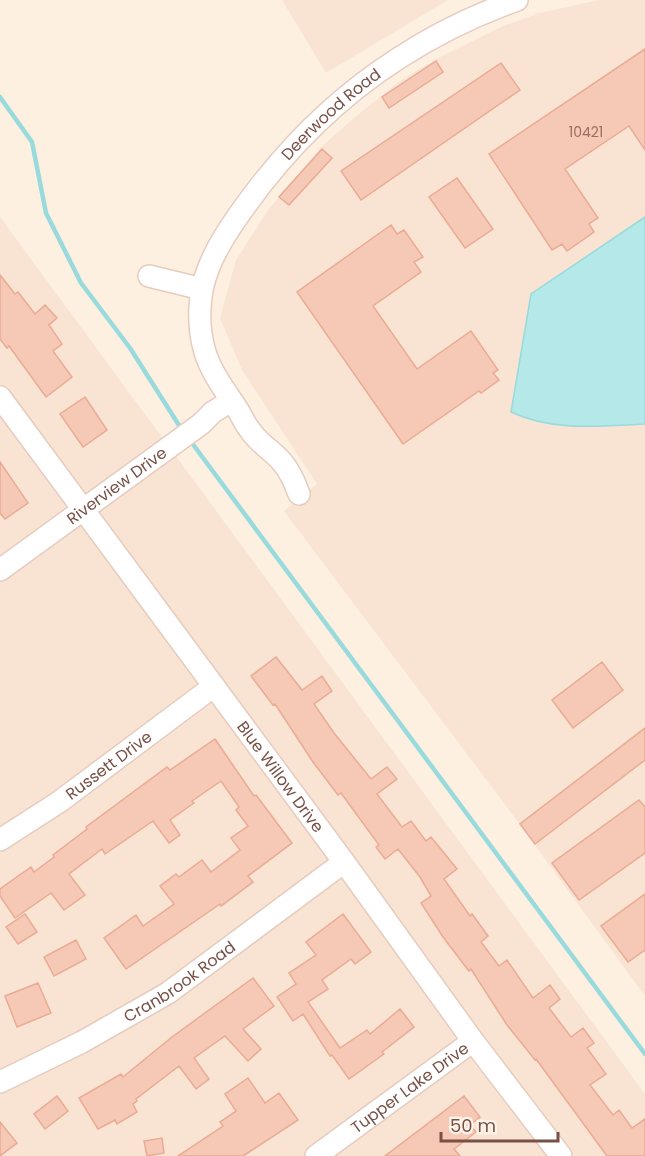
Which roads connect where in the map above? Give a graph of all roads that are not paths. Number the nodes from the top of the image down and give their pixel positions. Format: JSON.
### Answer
{"nodes":[{"id":1,"x":517,"y":0,"type":"edge"},
{"id":2,"x":149,"y":276,"type":"dead end"},
{"id":3,"x":202,"y":289,"type":"junction"},
{"id":4,"x":0,"y":396,"type":"edge"},
{"id":5,"x":231,"y":401,"type":"junction"},
{"id":6,"x":299,"y":494,"type":"dead end"},
{"id":7,"x":83,"y":509,"type":"junction"},
{"id":8,"x":0,"y":570,"type":"edge"},
{"id":9,"x":214,"y":686,"type":"junction"},
{"id":10,"x":0,"y":840,"type":"edge"},
{"id":11,"x":344,"y":862,"type":"junction"},
{"id":12,"x":473,"y":1041,"type":"junction"},
{"id":13,"x":0,"y":1082,"type":"edge"},
{"id":14,"x":316,"y":1156,"type":"edge"},
{"id":15,"x":561,"y":1156,"type":"edge"}],
"edges":[{"from":1,"to":3,"type":"street","name":"Deerwood Road"},
{"from":2,"to":3,"type":"street"},
{"from":3,"to":5,"type":"street","name":"Deerwood Road"},
{"from":4,"to":7,"type":"street","name":"Blue Willow Drive"},
{"from":5,"to":6,"type":"street","name":"Deerwood Road"},
{"from":5,"to":7,"type":"street","name":"Riverview Drive"},
{"from":7,"to":8,"type":"street","name":"Riverview Drive"},
{"from":7,"to":9,"type":"street","name":"Blue Willow Drive"},
{"from":9,"to":10,"type":"street","name":"Russett Drive"},
{"from":9,"to":11,"type":"street","name":"Blue Willow Drive"},
{"from":11,"to":12,"type":"street","name":"Blue Willow Drive"},
{"from":11,"to":13,"type":"street","name":"Cranbrook Road"},
{"from":12,"to":14,"type":"street","name":"Tupper Lake Drive"},
{"from":12,"to":15,"type":"street","name":"Blue Willow Drive"}]}
